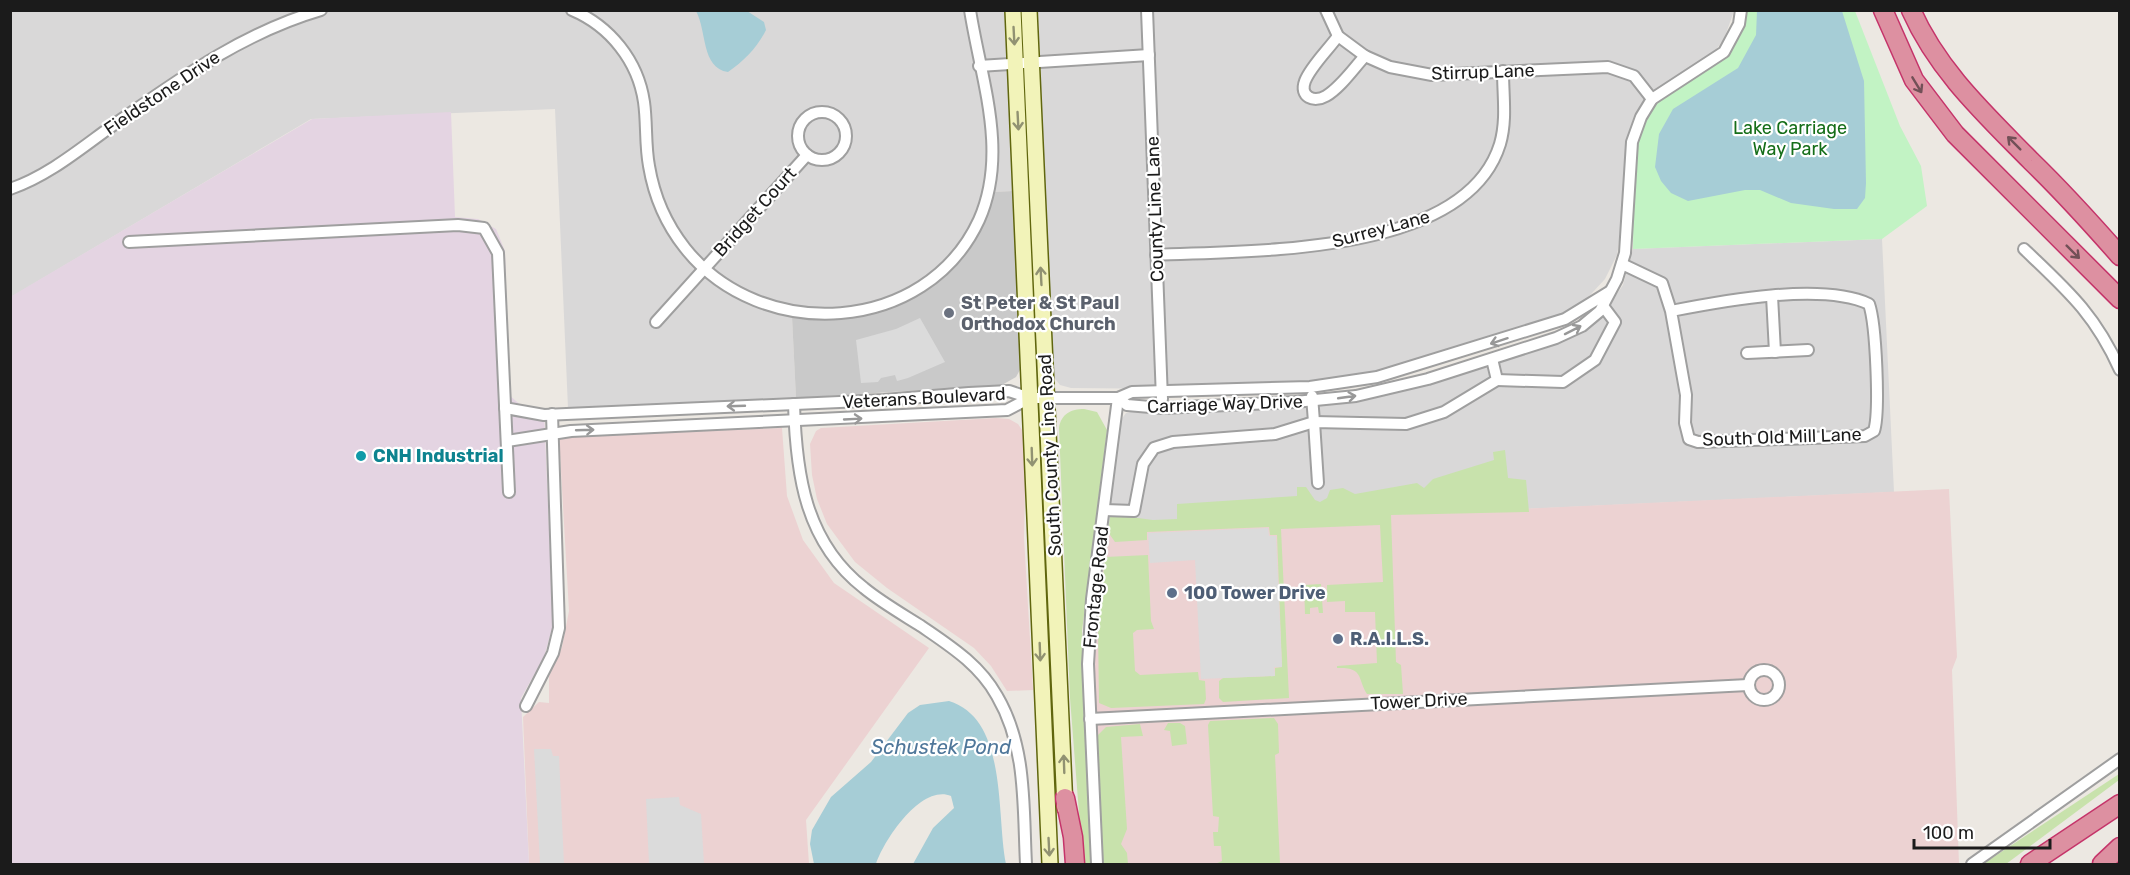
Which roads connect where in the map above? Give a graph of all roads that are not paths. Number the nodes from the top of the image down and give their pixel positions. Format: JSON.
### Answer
{"nodes":[{"id":1,"x":321,"y":10,"type":"edge"},
{"id":2,"x":572,"y":10,"type":"edge"},
{"id":3,"x":970,"y":10,"type":"edge"},
{"id":4,"x":1013,"y":10,"type":"edge"},
{"id":5,"x":1029,"y":10,"type":"edge"},
{"id":6,"x":1147,"y":10,"type":"edge"},
{"id":7,"x":1326,"y":10,"type":"edge"},
{"id":8,"x":1741,"y":10,"type":"edge"},
{"id":9,"x":1883,"y":10,"type":"edge"},
{"id":10,"x":1911,"y":10,"type":"edge"},
{"id":11,"x":1338,"y":36,"type":"junction"},
{"id":12,"x":1149,"y":55,"type":"junction"},
{"id":13,"x":1365,"y":56,"type":"junction"},
{"id":14,"x":1031,"y":61,"type":"junction"},
{"id":15,"x":1015,"y":62,"type":"junction"},
{"id":16,"x":979,"y":66,"type":"junction"},
{"id":17,"x":1503,"y":72,"type":"junction"},
{"id":18,"x":1652,"y":99,"type":"junction"},
{"id":19,"x":807,"y":155,"type":"junction"},
{"id":20,"x":10,"y":189,"type":"edge"},
{"id":21,"x":129,"y":242,"type":"dead end"},
{"id":22,"x":2024,"y":249,"type":"dead end"},
{"id":23,"x":1156,"y":255,"type":"junction"},
{"id":24,"x":2120,"y":256,"type":"edge"},
{"id":25,"x":1622,"y":264,"type":"junction"},
{"id":26,"x":704,"y":269,"type":"junction"},
{"id":27,"x":1609,"y":292,"type":"junction"},
{"id":28,"x":1772,"y":296,"type":"junction"},
{"id":29,"x":2120,"y":299,"type":"edge"},
{"id":30,"x":1603,"y":306,"type":"junction"},
{"id":31,"x":1671,"y":311,"type":"junction"},
{"id":32,"x":656,"y":322,"type":"dead end"},
{"id":33,"x":1536,"y":329,"type":"junction"},
{"id":34,"x":1541,"y":343,"type":"junction"},
{"id":35,"x":1808,"y":350,"type":"dead end"},
{"id":36,"x":1775,"y":352,"type":"junction"},
{"id":37,"x":1747,"y":353,"type":"dead end"},
{"id":38,"x":1492,"y":359,"type":"junction"},
{"id":39,"x":2120,"y":370,"type":"edge"},
{"id":40,"x":1377,"y":377,"type":"junction"},
{"id":41,"x":1497,"y":380,"type":"junction"},
{"id":42,"x":1310,"y":387,"type":"junction"},
{"id":43,"x":1380,"y":391,"type":"junction"},
{"id":44,"x":1162,"y":392,"type":"junction"},
{"id":45,"x":1047,"y":397,"type":"junction"},
{"id":46,"x":1030,"y":398,"type":"junction"},
{"id":47,"x":1118,"y":398,"type":"junction"},
{"id":48,"x":1312,"y":401,"type":"junction"},
{"id":49,"x":794,"y":404,"type":"junction"},
{"id":50,"x":505,"y":408,"type":"junction"},
{"id":51,"x":1162,"y":408,"type":"junction"},
{"id":52,"x":552,"y":414,"type":"junction"},
{"id":53,"x":795,"y":422,"type":"junction"},
{"id":54,"x":1314,"y":422,"type":"junction"},
{"id":55,"x":553,"y":433,"type":"junction"},
{"id":56,"x":507,"y":441,"type":"junction"},
{"id":57,"x":1318,"y":483,"type":"dead end"},
{"id":58,"x":509,"y":492,"type":"dead end"},
{"id":59,"x":1104,"y":510,"type":"junction"},
{"id":60,"x":1748,"y":684,"type":"dead end"},
{"id":61,"x":526,"y":706,"type":"dead end"},
{"id":62,"x":1090,"y":719,"type":"junction"},
{"id":63,"x":2120,"y":759,"type":"edge"},
{"id":64,"x":1065,"y":798,"type":"junction"},
{"id":65,"x":2120,"y":804,"type":"edge"},
{"id":66,"x":2120,"y":847,"type":"edge"},
{"id":67,"x":1026,"y":864,"type":"edge"},
{"id":68,"x":1050,"y":864,"type":"edge"},
{"id":69,"x":1068,"y":864,"type":"edge"},
{"id":70,"x":1075,"y":864,"type":"edge"},
{"id":71,"x":1097,"y":864,"type":"edge"},
{"id":72,"x":1972,"y":864,"type":"edge"},
{"id":73,"x":2030,"y":864,"type":"edge"},
{"id":74,"x":2102,"y":864,"type":"edge"}],
"edges":[{"from":1,"to":20,"type":"street","name":"Fieldstone Drive"},
{"from":2,"to":26,"type":"street"},
{"from":3,"to":16,"type":"street"},
{"from":4,"to":15,"type":"main road","name":"South County Line Road","one_way":true},
{"from":5,"to":14,"type":"main road","name":"South County Line Road"},
{"from":6,"to":12,"type":"street","name":"County Line Lane"},
{"from":7,"to":11,"type":"street","name":"Stirrup Lane"},
{"from":8,"to":18,"type":"street","name":"Carriage Way Drive"},
{"from":9,"to":29,"type":"highway","one_way":true},
{"from":24,"to":10,"type":"highway","one_way":true},
{"from":11,"to":13,"type":"street","name":"Stirrup Lane"},
{"from":11,"to":13,"type":"street"},
{"from":12,"to":14,"type":"street"},
{"from":12,"to":23,"type":"street","name":"County Line Lane"},
{"from":13,"to":17,"type":"street","name":"Stirrup Lane"},
{"from":14,"to":15,"type":"street"},
{"from":45,"to":14,"type":"main road","name":"South County Line Road","one_way":true},
{"from":15,"to":16,"type":"street"},
{"from":15,"to":46,"type":"main road","name":"South County Line Road","one_way":true},
{"from":16,"to":26,"type":"street"},
{"from":17,"to":18,"type":"street","name":"Stirrup Lane"},
{"from":17,"to":23,"type":"street","name":"Surrey Lane"},
{"from":18,"to":25,"type":"street","name":"Carriage Way Drive"},
{"from":19,"to":19,"type":"street","name":"Bridget Court"},
{"from":19,"to":26,"type":"street","name":"Bridget Court"},
{"from":21,"to":50,"type":"street"},
{"from":22,"to":39,"type":"street"},
{"from":23,"to":44,"type":"street","name":"County Line Lane"},
{"from":25,"to":27,"type":"street","name":"Carriage Way Drive"},
{"from":25,"to":31,"type":"street"},
{"from":26,"to":32,"type":"street"},
{"from":27,"to":30,"type":"street","name":"Carriage Way Drive"},
{"from":27,"to":33,"type":"street","name":"Carriage Way Drive"},
{"from":28,"to":31,"type":"street"},
{"from":28,"to":31,"type":"street","name":"South Old Mill Lane"},
{"from":28,"to":36,"type":"street"},
{"from":34,"to":30,"type":"street","name":"Carriage Way Drive","one_way":true},
{"from":30,"to":41,"type":"street"},
{"from":33,"to":34,"type":"street"},
{"from":33,"to":40,"type":"street","name":"Carriage Way Drive","one_way":true},
{"from":34,"to":38,"type":"street","name":"Carriage Way Drive"},
{"from":35,"to":36,"type":"street"},
{"from":36,"to":37,"type":"street"},
{"from":38,"to":41,"type":"street"},
{"from":38,"to":43,"type":"street","name":"Carriage Way Drive"},
{"from":40,"to":42,"type":"street","name":"Carriage Way Drive"},
{"from":40,"to":43,"type":"street"},
{"from":41,"to":54,"type":"street"},
{"from":42,"to":44,"type":"street","name":"Carriage Way Drive"},
{"from":42,"to":48,"type":"street"},
{"from":48,"to":43,"type":"street","name":"Carriage Way Drive","one_way":true},
{"from":44,"to":47,"type":"street","name":"Carriage Way Drive"},
{"from":44,"to":51,"type":"street","name":"County Line Lane"},
{"from":45,"to":46,"type":"street"},
{"from":45,"to":47,"type":"street"},
{"from":64,"to":45,"type":"main road","name":"South County Line Road","one_way":true},
{"from":46,"to":49,"type":"street","name":"Veterans Boulevard"},
{"from":53,"to":46,"type":"street","name":"Veterans Boulevard","one_way":true},
{"from":46,"to":68,"type":"main road","name":"South County Line Road","one_way":true},
{"from":47,"to":51,"type":"street","name":"Carriage Way Drive"},
{"from":47,"to":59,"type":"street","name":"Frontage Road"},
{"from":48,"to":51,"type":"street","name":"Carriage Way Drive"},
{"from":48,"to":54,"type":"street"},
{"from":49,"to":52,"type":"street","name":"Veterans Boulevard","one_way":true},
{"from":49,"to":53,"type":"street"},
{"from":50,"to":52,"type":"street","name":"Veterans Boulevard"},
{"from":50,"to":56,"type":"street"},
{"from":52,"to":55,"type":"street"},
{"from":55,"to":53,"type":"street","name":"Veterans Boulevard","one_way":true},
{"from":53,"to":67,"type":"street"},
{"from":54,"to":57,"type":"street"},
{"from":54,"to":59,"type":"street"},
{"from":55,"to":56,"type":"street","name":"Veterans Boulevard"},
{"from":55,"to":61,"type":"street"},
{"from":56,"to":58,"type":"street"},
{"from":59,"to":62,"type":"street","name":"Frontage Road"},
{"from":60,"to":62,"type":"street","name":"Tower Drive"},
{"from":62,"to":71,"type":"street","name":"Frontage Road"},
{"from":63,"to":72,"type":"street"},
{"from":64,"to":69,"type":"main road","name":"South County Line Road"},
{"from":64,"to":70,"type":"highway"},
{"from":65,"to":73,"type":"highway"},
{"from":66,"to":74,"type":"highway"}]}
